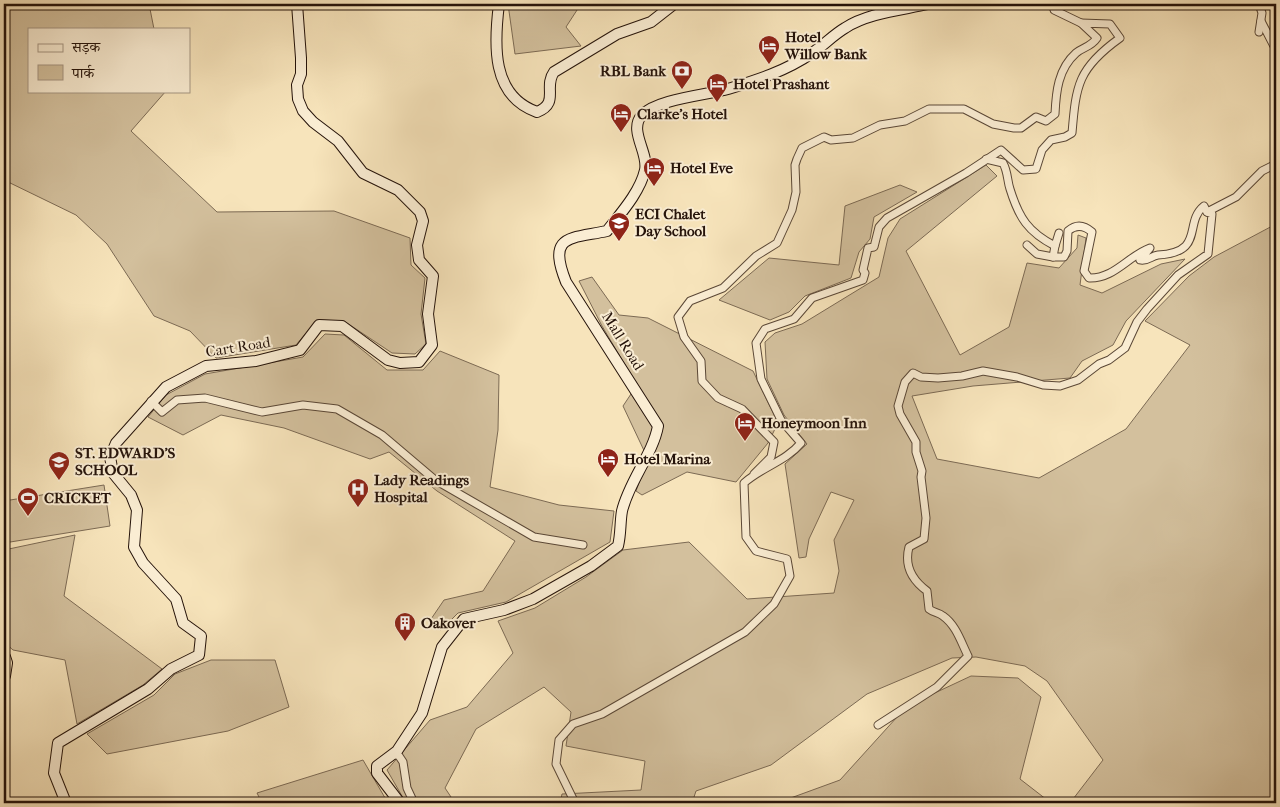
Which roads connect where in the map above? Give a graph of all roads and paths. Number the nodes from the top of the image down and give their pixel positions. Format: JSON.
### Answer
{"nodes":[{"id":1,"x":297,"y":4,"type":"edge"},
{"id":2,"x":499,"y":4,"type":"edge"},
{"id":3,"x":674,"y":4,"type":"edge"},
{"id":4,"x":928,"y":4,"type":"edge"},
{"id":5,"x":1053,"y":4,"type":"edge"},
{"id":6,"x":1259,"y":4,"type":"edge"},
{"id":7,"x":1261,"y":21,"type":"junction"},
{"id":8,"x":1082,"y":23,"type":"junction"},
{"id":9,"x":1259,"y":32,"type":"dead end"},
{"id":10,"x":1276,"y":50,"type":"edge"},
{"id":11,"x":986,"y":159,"type":"junction"},
{"id":12,"x":1276,"y":164,"type":"edge"},
{"id":13,"x":1207,"y":212,"type":"junction"},
{"id":14,"x":1059,"y":233,"type":"dead end"},
{"id":15,"x":1026,"y":245,"type":"dead end"},
{"id":16,"x":1055,"y":246,"type":"junction"},
{"id":17,"x":1053,"y":257,"type":"junction"},
{"id":18,"x":151,"y":401,"type":"junction"},
{"id":19,"x":754,"y":474,"type":"junction"},
{"id":20,"x":583,"y":546,"type":"dead end"},
{"id":21,"x":4,"y":657,"type":"edge"},
{"id":22,"x":4,"y":676,"type":"edge"},
{"id":23,"x":878,"y":725,"type":"dead end"},
{"id":24,"x":392,"y":754,"type":"junction"},
{"id":25,"x":66,"y":803,"type":"edge"},
{"id":26,"x":400,"y":803,"type":"edge"},
{"id":27,"x":414,"y":803,"type":"edge"},
{"id":28,"x":575,"y":803,"type":"edge"}],
"edges":[{"from":1,"to":18,"type":"main road","name":"Cart Road"},
{"from":2,"to":3,"type":"main road"},
{"from":4,"to":24,"type":"main road","name":"Mall Road"},
{"from":5,"to":8,"type":"street"},
{"from":6,"to":7,"type":"street"},
{"from":7,"to":9,"type":"street"},
{"from":7,"to":10,"type":"street"},
{"from":8,"to":11,"type":"street"},
{"from":8,"to":19,"type":"street"},
{"from":11,"to":16,"type":"street"},
{"from":11,"to":19,"type":"street"},
{"from":12,"to":13,"type":"street"},
{"from":13,"to":17,"type":"street"},
{"from":13,"to":23,"type":"street"},
{"from":14,"to":16,"type":"street"},
{"from":15,"to":17,"type":"street"},
{"from":16,"to":17,"type":"street"},
{"from":18,"to":20,"type":"street"},
{"from":18,"to":25,"type":"main road","name":"Cart Road"},
{"from":19,"to":28,"type":"street"},
{"from":21,"to":22,"type":"highway"},
{"from":24,"to":26,"type":"main road","name":"Mall Road"},
{"from":24,"to":27,"type":"street"}]}
